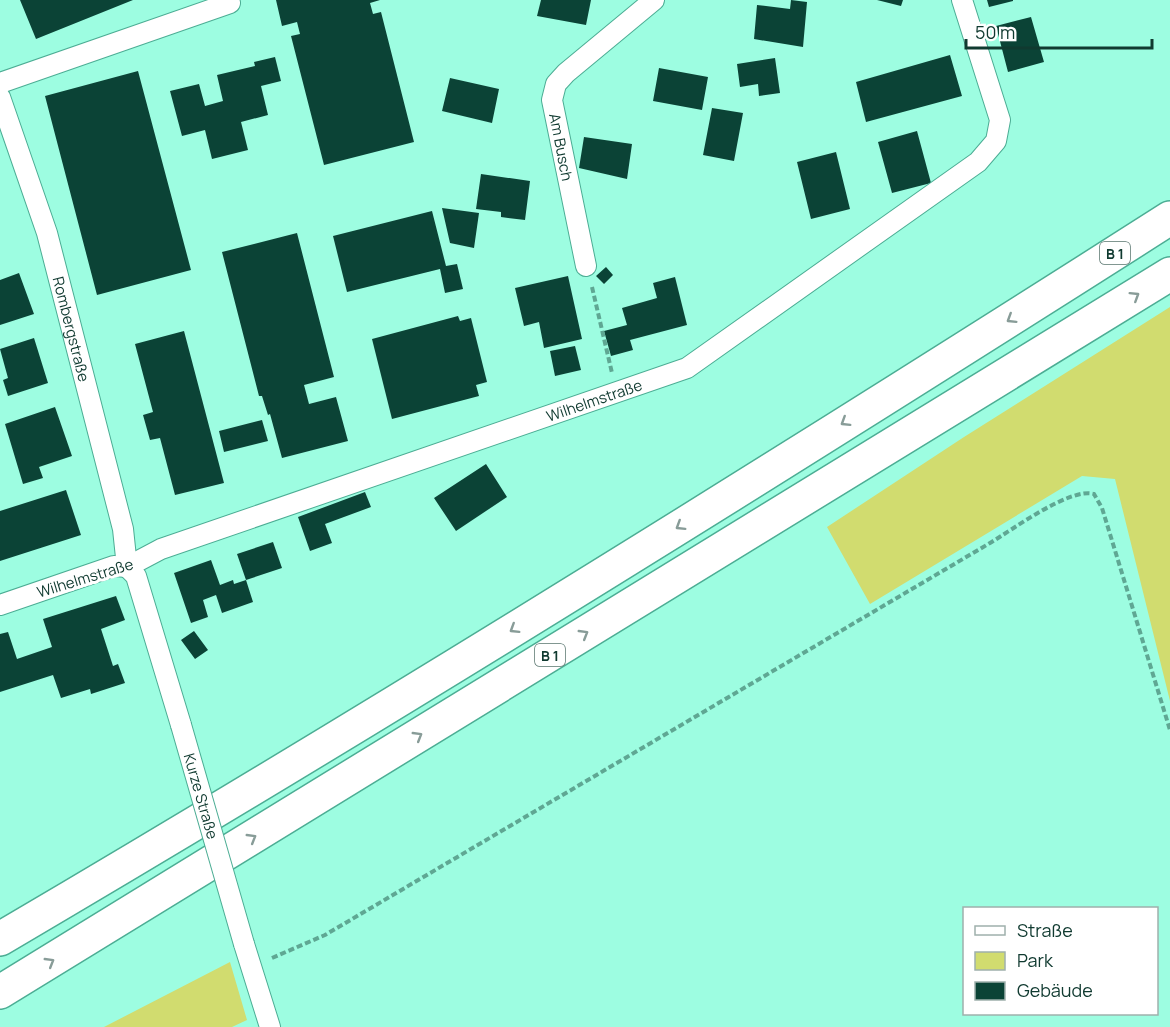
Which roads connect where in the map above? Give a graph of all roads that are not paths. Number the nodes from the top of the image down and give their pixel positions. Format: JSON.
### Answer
{"nodes":[{"id":1,"x":654,"y":0,"type":"edge"},
{"id":2,"x":962,"y":0,"type":"edge"},
{"id":3,"x":230,"y":3,"type":"dead end"},
{"id":4,"x":0,"y":83,"type":"edge"},
{"id":5,"x":0,"y":97,"type":"edge"},
{"id":6,"x":1170,"y":218,"type":"edge"},
{"id":7,"x":586,"y":266,"type":"road end"},
{"id":8,"x":1170,"y":274,"type":"edge"},
{"id":9,"x":127,"y":567,"type":"junction"},
{"id":10,"x":0,"y":605,"type":"edge"},
{"id":11,"x":0,"y":939,"type":"edge"},
{"id":12,"x":0,"y":993,"type":"edge"},
{"id":13,"x":270,"y":1027,"type":"edge"}],
"edges":[{"from":1,"to":7,"type":"street","name":"Am Busch"},
{"from":2,"to":9,"type":"street","name":"Wilhelmstraße"},
{"from":3,"to":4,"type":"street"},
{"from":5,"to":9,"type":"street","name":"Rombergstraße"},
{"from":6,"to":11,"type":"highway","number":"B 1","one_way":true},
{"from":12,"to":8,"type":"highway","number":"B 1","one_way":true},
{"from":9,"to":10,"type":"street","name":"Wilhelmstraße"},
{"from":9,"to":13,"type":"street","name":"Kurze Straße","bridge":true}]}
